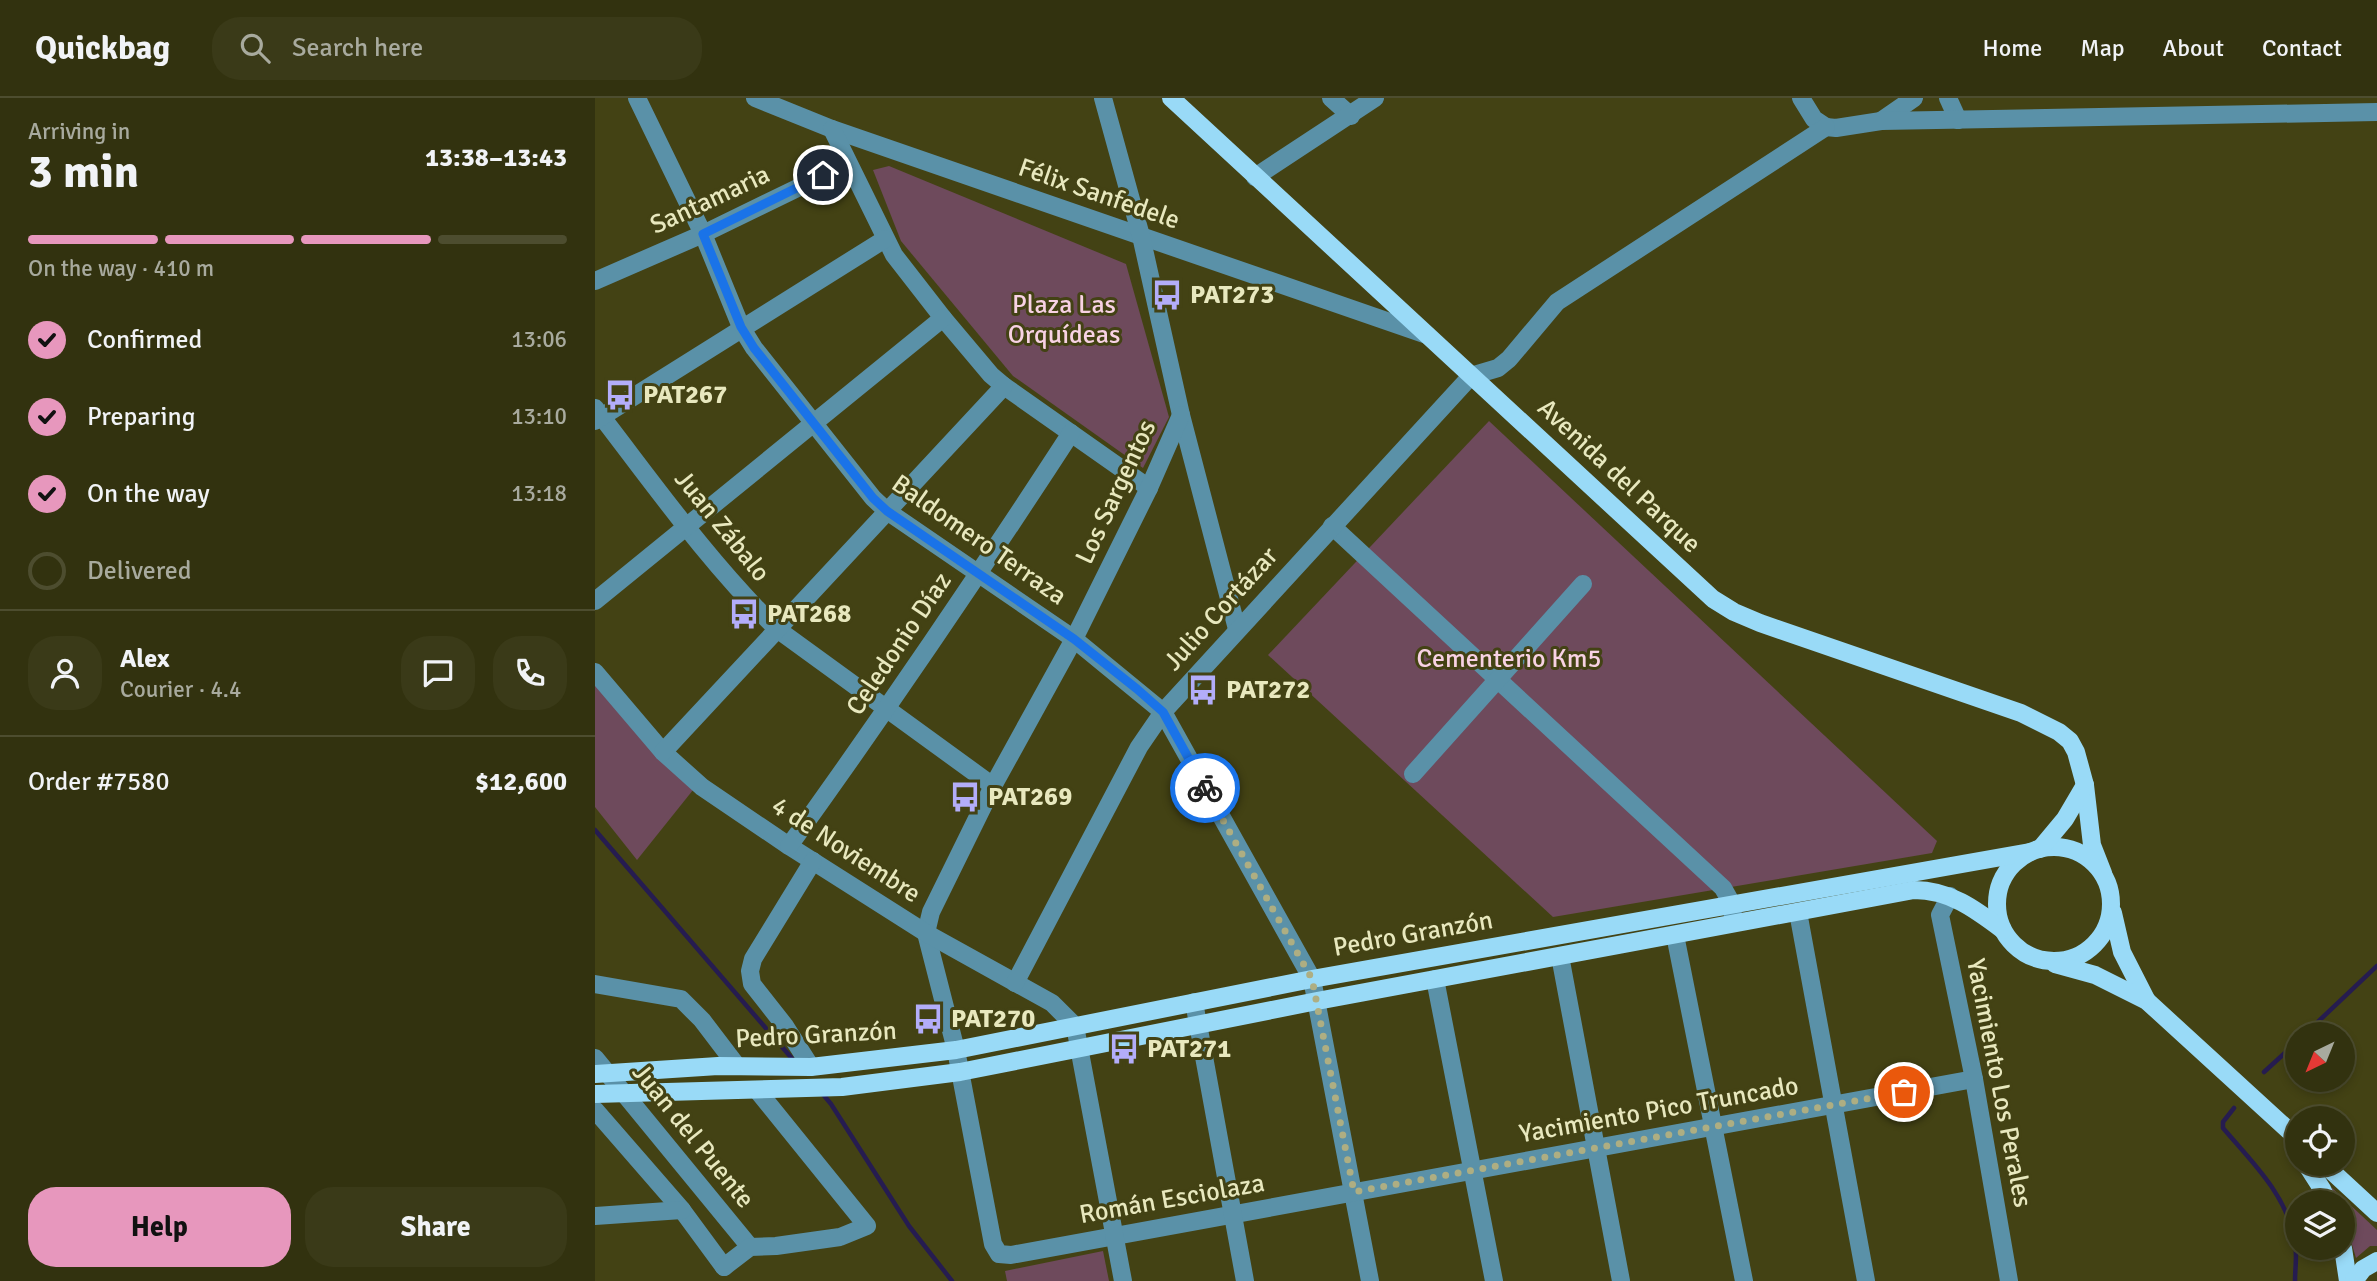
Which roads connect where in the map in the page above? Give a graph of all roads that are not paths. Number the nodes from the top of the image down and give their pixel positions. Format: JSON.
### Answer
{"nodes":[{"id":1,"x":637,"y":98,"type":"edge"},
{"id":2,"x":755,"y":98,"type":"edge"},
{"id":3,"x":1103,"y":98,"type":"edge"},
{"id":4,"x":1171,"y":98,"type":"edge"},
{"id":5,"x":1331,"y":98,"type":"edge"},
{"id":6,"x":1375,"y":98,"type":"edge"},
{"id":7,"x":1801,"y":98,"type":"edge"},
{"id":8,"x":1915,"y":98,"type":"edge"},
{"id":9,"x":1948,"y":98,"type":"edge"},
{"id":10,"x":2277,"y":106,"type":"edge"},
{"id":11,"x":2377,"y":112,"type":"edge"},
{"id":12,"x":1351,"y":116,"type":"junction"},
{"id":13,"x":1958,"y":120,"type":"junction"},
{"id":14,"x":1881,"y":121,"type":"junction"},
{"id":15,"x":1826,"y":128,"type":"junction"},
{"id":16,"x":832,"y":129,"type":"junction"},
{"id":17,"x":847,"y":164,"type":"junction"},
{"id":18,"x":1255,"y":177,"type":"junction"},
{"id":19,"x":703,"y":234,"type":"junction"},
{"id":20,"x":1141,"y":236,"type":"junction"},
{"id":21,"x":885,"y":239,"type":"junction"},
{"id":22,"x":595,"y":281,"type":"edge"},
{"id":23,"x":943,"y":318,"type":"junction"},
{"id":24,"x":741,"y":327,"type":"junction"},
{"id":25,"x":1427,"y":335,"type":"junction"},
{"id":26,"x":1471,"y":376,"type":"junction"},
{"id":27,"x":1004,"y":386,"type":"junction"},
{"id":28,"x":597,"y":415,"type":"edge"},
{"id":29,"x":1181,"y":415,"type":"junction"},
{"id":30,"x":814,"y":424,"type":"junction"},
{"id":31,"x":1071,"y":433,"type":"junction"},
{"id":32,"x":1149,"y":488,"type":"junction"},
{"id":33,"x":887,"y":511,"type":"junction"},
{"id":34,"x":1332,"y":526,"type":"junction"},
{"id":35,"x":688,"y":527,"type":"junction"},
{"id":36,"x":979,"y":574,"type":"junction"},
{"id":37,"x":1583,"y":584,"type":"dead end"},
{"id":38,"x":595,"y":601,"type":"edge"},
{"id":39,"x":777,"y":629,"type":"junction"},
{"id":40,"x":1237,"y":629,"type":"junction"},
{"id":41,"x":1074,"y":639,"type":"junction"},
{"id":42,"x":595,"y":672,"type":"edge"},
{"id":43,"x":1497,"y":679,"type":"junction"},
{"id":44,"x":887,"y":710,"type":"junction"},
{"id":45,"x":1163,"y":712,"type":"junction"},
{"id":46,"x":663,"y":752,"type":"junction"},
{"id":47,"x":1412,"y":774,"type":"dead end"},
{"id":48,"x":2085,"y":785,"type":"junction"},
{"id":49,"x":993,"y":786,"type":"junction"},
{"id":50,"x":789,"y":846,"type":"junction"},
{"id":51,"x":2035,"y":850,"type":"junction"},
{"id":52,"x":813,"y":861,"type":"junction"},
{"id":53,"x":2102,"y":873,"type":"junction"},
{"id":54,"x":1950,"y":896,"type":"junction"},
{"id":55,"x":2112,"y":902,"type":"junction"},
{"id":56,"x":1732,"y":904,"type":"junction"},
{"id":57,"x":1798,"y":912,"type":"junction"},
{"id":58,"x":1734,"y":924,"type":"junction"},
{"id":59,"x":2003,"y":930,"type":"junction"},
{"id":60,"x":926,"y":933,"type":"junction"},
{"id":61,"x":1675,"y":935,"type":"junction"},
{"id":62,"x":1476,"y":950,"type":"junction"},
{"id":63,"x":1560,"y":956,"type":"junction"},
{"id":64,"x":2043,"y":960,"type":"junction"},
{"id":65,"x":1479,"y":971,"type":"junction"},
{"id":66,"x":1312,"y":979,"type":"junction"},
{"id":67,"x":1435,"y":979,"type":"junction"},
{"id":68,"x":1015,"y":983,"type":"junction"},
{"id":69,"x":595,"y":984,"type":"edge"},
{"id":70,"x":1317,"y":1001,"type":"junction"},
{"id":71,"x":2147,"y":1001,"type":"junction"},
{"id":72,"x":1193,"y":1002,"type":"junction"},
{"id":73,"x":1198,"y":1025,"type":"junction"},
{"id":74,"x":1075,"y":1026,"type":"junction"},
{"id":75,"x":1080,"y":1048,"type":"junction"},
{"id":76,"x":956,"y":1050,"type":"junction"},
{"id":77,"x":595,"y":1058,"type":"edge"},
{"id":78,"x":737,"y":1066,"type":"junction"},
{"id":79,"x":811,"y":1067,"type":"junction"},
{"id":80,"x":960,"y":1072,"type":"junction"},
{"id":81,"x":602,"y":1074,"type":"edge"},
{"id":82,"x":1974,"y":1079,"type":"junction"},
{"id":83,"x":757,"y":1090,"type":"junction"},
{"id":84,"x":625,"y":1093,"type":"junction"},
{"id":85,"x":595,"y":1094,"type":"edge"},
{"id":86,"x":1834,"y":1105,"type":"junction"},
{"id":87,"x":595,"y":1110,"type":"edge"},
{"id":88,"x":2268,"y":1111,"type":"junction"},
{"id":89,"x":1713,"y":1127,"type":"junction"},
{"id":90,"x":2285,"y":1127,"type":"edge"},
{"id":91,"x":2285,"y":1134,"type":"edge"},
{"id":92,"x":1596,"y":1148,"type":"junction"},
{"id":93,"x":1473,"y":1171,"type":"junction"},
{"id":94,"x":2337,"y":1176,"type":"edge"},
{"id":95,"x":1354,"y":1192,"type":"junction"},
{"id":96,"x":682,"y":1210,"type":"junction"},
{"id":97,"x":2377,"y":1213,"type":"edge"},
{"id":98,"x":1233,"y":1214,"type":"junction"},
{"id":99,"x":595,"y":1216,"type":"edge"},
{"id":100,"x":1116,"y":1236,"type":"junction"},
{"id":101,"x":750,"y":1247,"type":"junction"},
{"id":102,"x":2345,"y":1260,"type":"edge"},
{"id":103,"x":2377,"y":1261,"type":"edge"},
{"id":104,"x":723,"y":1274,"type":"edge"},
{"id":105,"x":2006,"y":1280,"type":"edge"},
{"id":106,"x":1123,"y":1281,"type":"edge"},
{"id":107,"x":1245,"y":1281,"type":"edge"},
{"id":108,"x":1370,"y":1281,"type":"edge"},
{"id":109,"x":1495,"y":1281,"type":"edge"},
{"id":110,"x":1621,"y":1281,"type":"edge"},
{"id":111,"x":1744,"y":1281,"type":"edge"},
{"id":112,"x":1866,"y":1281,"type":"edge"},
{"id":113,"x":2348,"y":1281,"type":"edge"},
{"id":114,"x":2354,"y":1281,"type":"edge"}],
"edges":[{"from":1,"to":19,"type":"street","name":"Baldomero Terraza"},
{"from":2,"to":16,"type":"street","name":"Félix Sanfedele"},
{"from":3,"to":20,"type":"street"},
{"from":4,"to":18,"type":"main road","name":"Avenida del Parque"},
{"from":5,"to":12,"type":"street"},
{"from":6,"to":12,"type":"street"},
{"from":7,"to":15,"type":"street"},
{"from":8,"to":14,"type":"street"},
{"from":9,"to":13,"type":"street"},
{"from":10,"to":11,"type":"street"},
{"from":10,"to":13,"type":"street"},
{"from":12,"to":18,"type":"street"},
{"from":13,"to":14,"type":"street"},
{"from":14,"to":15,"type":"street"},
{"from":15,"to":26,"type":"street"},
{"from":16,"to":17,"type":"street"},
{"from":16,"to":20,"type":"street","name":"Félix Sanfedele"},
{"from":17,"to":19,"type":"street","name":"Santamaria"},
{"from":17,"to":21,"type":"street"},
{"from":18,"to":25,"type":"main road","name":"Avenida del Parque"},
{"from":19,"to":22,"type":"street","name":"Santamaria"},
{"from":19,"to":24,"type":"street","name":"Baldomero Terraza"},
{"from":20,"to":25,"type":"street","name":"Félix Sanfedele"},
{"from":20,"to":29,"type":"street"},
{"from":21,"to":23,"type":"street"},
{"from":21,"to":24,"type":"street"},
{"from":23,"to":27,"type":"street"},
{"from":23,"to":30,"type":"street"},
{"from":24,"to":28,"type":"street"},
{"from":24,"to":30,"type":"street","name":"Baldomero Terraza"},
{"from":25,"to":26,"type":"main road","name":"Avenida del Parque"},
{"from":26,"to":34,"type":"street","name":"Julio Cortázar"},
{"from":26,"to":48,"type":"main road","name":"Avenida del Parque"},
{"from":27,"to":31,"type":"street"},
{"from":27,"to":33,"type":"street"},
{"from":28,"to":35,"type":"street","name":"Juan Zábalo"},
{"from":29,"to":32,"type":"street","name":"Los Sargentos"},
{"from":29,"to":40,"type":"street"},
{"from":30,"to":33,"type":"street","name":"Baldomero Terraza"},
{"from":30,"to":35,"type":"street"},
{"from":31,"to":32,"type":"street"},
{"from":31,"to":36,"type":"street","name":"Celedonio Díaz"},
{"from":32,"to":41,"type":"street","name":"Los Sargentos"},
{"from":33,"to":36,"type":"street","name":"Baldomero Terraza"},
{"from":33,"to":39,"type":"street"},
{"from":34,"to":40,"type":"street","name":"Julio Cortázar"},
{"from":34,"to":43,"type":"street"},
{"from":35,"to":38,"type":"street"},
{"from":35,"to":39,"type":"street","name":"Juan Zábalo"},
{"from":36,"to":41,"type":"street","name":"Baldomero Terraza"},
{"from":36,"to":44,"type":"street","name":"Celedonio Díaz"},
{"from":37,"to":43,"type":"street"},
{"from":39,"to":44,"type":"street","name":"Juan Zábalo"},
{"from":39,"to":46,"type":"street"},
{"from":40,"to":45,"type":"street","name":"Julio Cortázar"},
{"from":41,"to":45,"type":"street","name":"Baldomero Terraza"},
{"from":41,"to":49,"type":"street","name":"Los Sargentos"},
{"from":42,"to":46,"type":"street","name":"4 de Noviembre"},
{"from":43,"to":47,"type":"street"},
{"from":43,"to":56,"type":"street"},
{"from":44,"to":49,"type":"street","name":"Juan Zábalo"},
{"from":44,"to":50,"type":"street","name":"Celedonio Díaz"},
{"from":45,"to":66,"type":"street","name":"Baldomero Terraza"},
{"from":45,"to":68,"type":"street","name":"Julio Cortázar"},
{"from":46,"to":50,"type":"street","name":"4 de Noviembre"},
{"from":48,"to":51,"type":"main road"},
{"from":48,"to":53,"type":"main road","name":"Avenida del Parque"},
{"from":49,"to":60,"type":"street","name":"Los Sargentos"},
{"from":50,"to":52,"type":"street","name":"4 de Noviembre"},
{"from":51,"to":53,"type":"main road"},
{"from":51,"to":56,"type":"main road","name":"Pedro Granzón"},
{"from":51,"to":59,"type":"main road"},
{"from":52,"to":60,"type":"street","name":"4 de Noviembre"},
{"from":52,"to":79,"type":"street"},
{"from":53,"to":55,"type":"main road"},
{"from":54,"to":57,"type":"main road","name":"Pedro Granzón"},
{"from":54,"to":59,"type":"main road","name":"Pedro Granzón"},
{"from":54,"to":82,"type":"street","name":"Yacimiento Los Perales"},
{"from":55,"to":64,"type":"main road"},
{"from":55,"to":71,"type":"main road"},
{"from":56,"to":58,"type":"street"},
{"from":56,"to":62,"type":"main road","name":"Pedro Granzón"},
{"from":57,"to":58,"type":"main road","name":"Pedro Granzón"},
{"from":57,"to":86,"type":"street"},
{"from":58,"to":61,"type":"main road","name":"Pedro Granzón"},
{"from":59,"to":64,"type":"main road"},
{"from":60,"to":68,"type":"street","name":"4 de Noviembre"},
{"from":60,"to":76,"type":"street"},
{"from":61,"to":63,"type":"main road","name":"Pedro Granzón"},
{"from":61,"to":89,"type":"street"},
{"from":62,"to":65,"type":"street"},
{"from":62,"to":66,"type":"main road","name":"Pedro Granzón"},
{"from":63,"to":65,"type":"main road","name":"Pedro Granzón"},
{"from":63,"to":92,"type":"street"},
{"from":64,"to":71,"type":"main road"},
{"from":65,"to":67,"type":"main road","name":"Pedro Granzón"},
{"from":66,"to":70,"type":"street","name":"Baldomero Terraza"},
{"from":66,"to":72,"type":"main road","name":"Pedro Granzón"},
{"from":67,"to":70,"type":"main road","name":"Pedro Granzón"},
{"from":67,"to":93,"type":"street"},
{"from":68,"to":74,"type":"street","name":"4 de Noviembre"},
{"from":69,"to":78,"type":"street"},
{"from":70,"to":73,"type":"main road","name":"Pedro Granzón"},
{"from":70,"to":95,"type":"street","name":"Baldomero Terraza"},
{"from":71,"to":88,"type":"main road"},
{"from":72,"to":73,"type":"street"},
{"from":72,"to":74,"type":"main road","name":"Pedro Granzón"},
{"from":73,"to":75,"type":"main road","name":"Pedro Granzón"},
{"from":73,"to":98,"type":"street"},
{"from":74,"to":75,"type":"street"},
{"from":74,"to":76,"type":"main road","name":"Pedro Granzón"},
{"from":75,"to":80,"type":"main road","name":"Pedro Granzón"},
{"from":75,"to":100,"type":"street"},
{"from":76,"to":79,"type":"main road","name":"Pedro Granzón"},
{"from":76,"to":80,"type":"street"},
{"from":77,"to":81,"type":"street","name":"Juan del Puente"},
{"from":78,"to":79,"type":"main road","name":"Pedro Granzón"},
{"from":78,"to":81,"type":"main road","name":"Pedro Granzón"},
{"from":80,"to":83,"type":"main road","name":"Pedro Granzón"},
{"from":80,"to":100,"type":"street","name":"Román Esciolaza"},
{"from":81,"to":84,"type":"street","name":"Juan del Puente"},
{"from":82,"to":86,"type":"street","name":"Yacimiento Pico Truncado"},
{"from":82,"to":105,"type":"street","name":"Yacimiento Los Perales"},
{"from":83,"to":84,"type":"main road","name":"Pedro Granzón"},
{"from":83,"to":101,"type":"street"},
{"from":84,"to":85,"type":"main road","name":"Pedro Granzón"},
{"from":84,"to":101,"type":"street","name":"Juan del Puente"},
{"from":86,"to":89,"type":"street","name":"Yacimiento Pico Truncado"},
{"from":86,"to":112,"type":"street"},
{"from":87,"to":96,"type":"street"},
{"from":88,"to":90,"type":"main road"},
{"from":88,"to":91,"type":"main road"},
{"from":89,"to":92,"type":"street","name":"Yacimiento Pico Truncado"},
{"from":89,"to":111,"type":"street"},
{"from":92,"to":93,"type":"street","name":"Yacimiento Pico Truncado"},
{"from":92,"to":110,"type":"street"},
{"from":93,"to":95,"type":"street","name":"Yacimiento Pico Truncado"},
{"from":93,"to":109,"type":"street"},
{"from":94,"to":97,"type":"main road"},
{"from":95,"to":98,"type":"street","name":"Román Esciolaza"},
{"from":95,"to":108,"type":"street","name":"Baldomero Terraza"},
{"from":96,"to":99,"type":"street"},
{"from":96,"to":104,"type":"street"},
{"from":98,"to":100,"type":"street","name":"Román Esciolaza"},
{"from":98,"to":107,"type":"street"},
{"from":100,"to":106,"type":"street"},
{"from":101,"to":104,"type":"street"},
{"from":102,"to":113,"type":"main road"},
{"from":103,"to":114,"type":"main road"}]}
